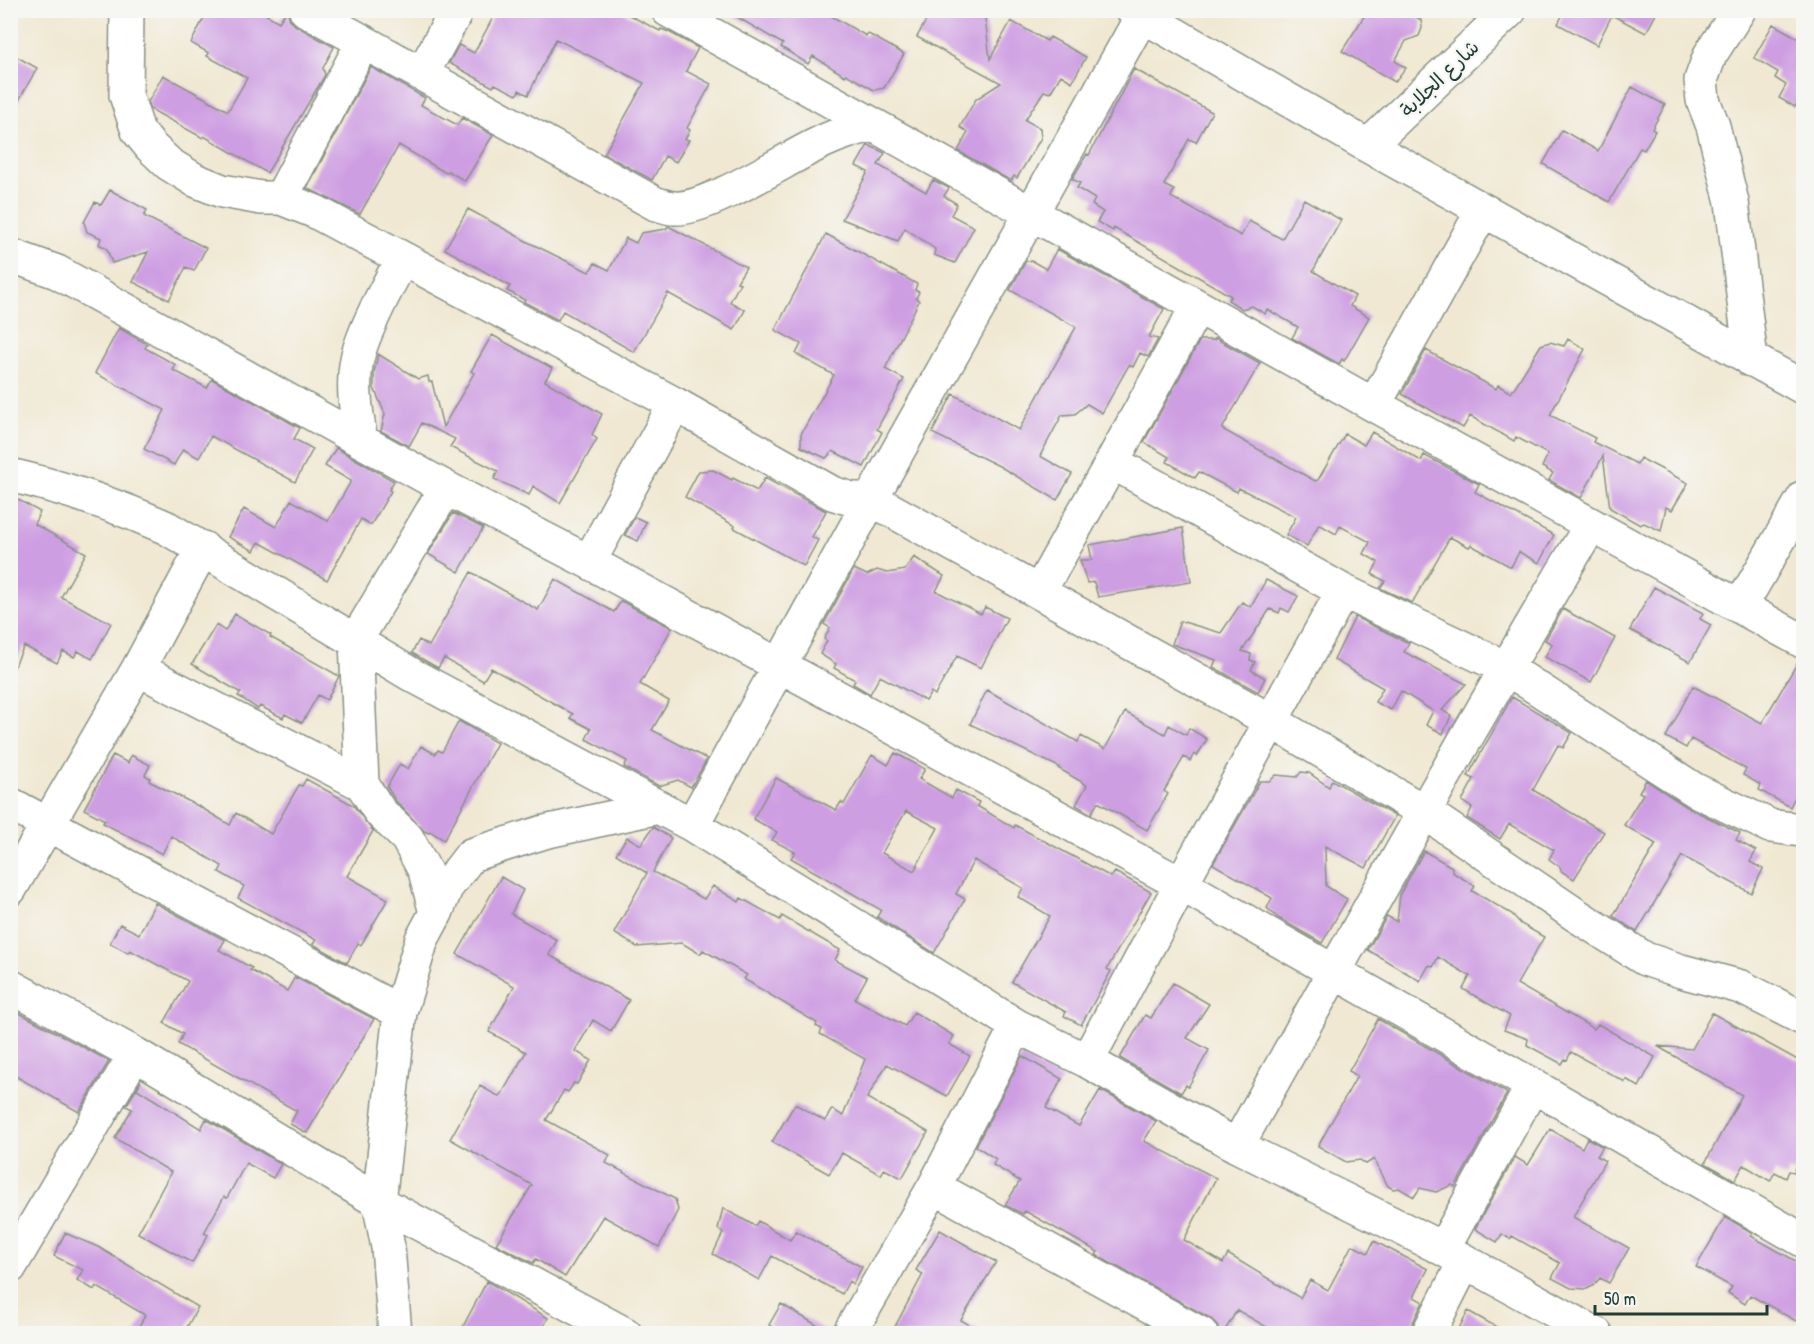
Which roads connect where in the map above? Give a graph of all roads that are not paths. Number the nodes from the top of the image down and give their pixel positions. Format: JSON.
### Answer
{"nodes":[{"id":1,"x":127,"y":10,"type":"edge"},
{"id":2,"x":306,"y":10,"type":"edge"},
{"id":3,"x":457,"y":10,"type":"edge"},
{"id":4,"x":668,"y":10,"type":"edge"},
{"id":5,"x":1510,"y":10,"type":"edge"},
{"id":6,"x":1739,"y":10,"type":"edge"},
{"id":7,"x":1137,"y":13,"type":"edge"},
{"id":8,"x":363,"y":42,"type":"junction"},
{"id":9,"x":422,"y":74,"type":"junction"},
{"id":10,"x":872,"y":125,"type":"junction"},
{"id":11,"x":1368,"y":147,"type":"junction"},
{"id":12,"x":281,"y":198,"type":"junction"},
{"id":13,"x":1483,"y":210,"type":"junction"},
{"id":14,"x":1031,"y":214,"type":"junction"},
{"id":15,"x":10,"y":255,"type":"edge"},
{"id":16,"x":402,"y":259,"type":"junction"},
{"id":17,"x":1197,"y":307,"type":"junction"},
{"id":18,"x":1751,"y":360,"type":"junction"},
{"id":19,"x":1803,"y":388,"type":"edge"},
{"id":20,"x":675,"y":404,"type":"junction"},
{"id":21,"x":1374,"y":405,"type":"junction"},
{"id":22,"x":361,"y":441,"type":"junction"},
{"id":23,"x":1112,"y":462,"type":"junction"},
{"id":24,"x":10,"y":475,"type":"edge"},
{"id":25,"x":446,"y":488,"type":"junction"},
{"id":26,"x":1803,"y":497,"type":"edge"},
{"id":27,"x":871,"y":499,"type":"junction"},
{"id":28,"x":1591,"y":525,"type":"junction"},
{"id":29,"x":203,"y":548,"type":"junction"},
{"id":30,"x":589,"y":562,"type":"junction"},
{"id":31,"x":1343,"y":591,"type":"junction"},
{"id":32,"x":1039,"y":592,"type":"junction"},
{"id":33,"x":1740,"y":607,"type":"junction"},
{"id":34,"x":357,"y":640,"type":"junction"},
{"id":35,"x":1803,"y":642,"type":"edge"},
{"id":36,"x":780,"y":666,"type":"junction"},
{"id":37,"x":1506,"y":668,"type":"junction"},
{"id":38,"x":138,"y":669,"type":"junction"},
{"id":39,"x":1271,"y":721,"type":"junction"},
{"id":40,"x":362,"y":784,"type":"junction"},
{"id":41,"x":10,"y":804,"type":"edge"},
{"id":42,"x":659,"y":807,"type":"junction"},
{"id":43,"x":1423,"y":811,"type":"junction"},
{"id":44,"x":49,"y":824,"type":"junction"},
{"id":45,"x":692,"y":825,"type":"junction"},
{"id":46,"x":1803,"y":828,"type":"edge"},
{"id":47,"x":1181,"y":884,"type":"junction"},
{"id":48,"x":10,"y":889,"type":"edge"},
{"id":49,"x":436,"y":913,"type":"junction"},
{"id":50,"x":1334,"y":971,"type":"junction"},
{"id":51,"x":10,"y":986,"type":"edge"},
{"id":52,"x":400,"y":1012,"type":"junction"},
{"id":53,"x":1803,"y":1019,"type":"edge"},
{"id":54,"x":1017,"y":1026,"type":"junction"},
{"id":55,"x":135,"y":1054,"type":"junction"},
{"id":56,"x":1087,"y":1061,"type":"junction"},
{"id":57,"x":1533,"y":1085,"type":"junction"},
{"id":58,"x":1237,"y":1146,"type":"junction"},
{"id":59,"x":934,"y":1187,"type":"junction"},
{"id":60,"x":379,"y":1202,"type":"junction"},
{"id":61,"x":1803,"y":1241,"type":"edge"},
{"id":62,"x":1454,"y":1255,"type":"junction"},
{"id":63,"x":10,"y":1267,"type":"edge"},
{"id":64,"x":395,"y":1334,"type":"edge"},
{"id":65,"x":625,"y":1334,"type":"edge"},
{"id":66,"x":849,"y":1334,"type":"edge"},
{"id":67,"x":1201,"y":1334,"type":"edge"},
{"id":68,"x":1428,"y":1334,"type":"edge"},
{"id":69,"x":1596,"y":1334,"type":"edge"}],
"edges":[{"from":1,"to":12,"type":"street"},
{"from":2,"to":8,"type":"street"},
{"from":3,"to":9,"type":"street"},
{"from":4,"to":10,"type":"street"},
{"from":5,"to":11,"type":"street","name":"شارع الجلابة"},
{"from":6,"to":18,"type":"street"},
{"from":7,"to":11,"type":"street"},
{"from":7,"to":14,"type":"street"},
{"from":8,"to":9,"type":"street"},
{"from":8,"to":12,"type":"street"},
{"from":9,"to":10,"type":"street"},
{"from":10,"to":14,"type":"street"},
{"from":11,"to":13,"type":"street"},
{"from":12,"to":16,"type":"street"},
{"from":13,"to":18,"type":"street"},
{"from":13,"to":21,"type":"street"},
{"from":14,"to":17,"type":"street"},
{"from":14,"to":27,"type":"street"},
{"from":15,"to":22,"type":"street"},
{"from":16,"to":20,"type":"street"},
{"from":16,"to":22,"type":"street"},
{"from":17,"to":21,"type":"street"},
{"from":17,"to":23,"type":"street"},
{"from":18,"to":19,"type":"street"},
{"from":20,"to":27,"type":"street"},
{"from":20,"to":30,"type":"street"},
{"from":21,"to":28,"type":"street"},
{"from":22,"to":25,"type":"street"},
{"from":23,"to":31,"type":"street"},
{"from":23,"to":32,"type":"street"},
{"from":24,"to":29,"type":"street"},
{"from":25,"to":30,"type":"street"},
{"from":25,"to":34,"type":"street"},
{"from":26,"to":33,"type":"street"},
{"from":27,"to":32,"type":"street"},
{"from":27,"to":36,"type":"street"},
{"from":28,"to":33,"type":"street"},
{"from":28,"to":37,"type":"street"},
{"from":29,"to":34,"type":"street"},
{"from":29,"to":38,"type":"street"},
{"from":30,"to":36,"type":"street"},
{"from":31,"to":37,"type":"street"},
{"from":31,"to":39,"type":"street"},
{"from":32,"to":39,"type":"street"},
{"from":33,"to":35,"type":"street"},
{"from":34,"to":40,"type":"street"},
{"from":34,"to":42,"type":"street"},
{"from":36,"to":45,"type":"street"},
{"from":36,"to":47,"type":"street"},
{"from":37,"to":43,"type":"street"},
{"from":37,"to":46,"type":"street"},
{"from":38,"to":40,"type":"street"},
{"from":38,"to":44,"type":"street"},
{"from":39,"to":43,"type":"street"},
{"from":39,"to":47,"type":"street"},
{"from":40,"to":49,"type":"street"},
{"from":41,"to":44,"type":"street"},
{"from":42,"to":45,"type":"street"},
{"from":42,"to":49,"type":"street"},
{"from":43,"to":50,"type":"street"},
{"from":43,"to":53,"type":"street"},
{"from":44,"to":48,"type":"street"},
{"from":44,"to":52,"type":"street"},
{"from":45,"to":54,"type":"street"},
{"from":47,"to":50,"type":"street"},
{"from":47,"to":56,"type":"street"},
{"from":49,"to":52,"type":"street"},
{"from":50,"to":57,"type":"street"},
{"from":50,"to":58,"type":"street"},
{"from":51,"to":55,"type":"street"},
{"from":52,"to":60,"type":"street"},
{"from":54,"to":56,"type":"street"},
{"from":54,"to":59,"type":"street"},
{"from":55,"to":60,"type":"street"},
{"from":55,"to":63,"type":"street"},
{"from":56,"to":58,"type":"street"},
{"from":57,"to":61,"type":"street"},
{"from":57,"to":62,"type":"street"},
{"from":58,"to":62,"type":"street"},
{"from":59,"to":66,"type":"street"},
{"from":59,"to":67,"type":"street"},
{"from":60,"to":64,"type":"street"},
{"from":60,"to":65,"type":"street"},
{"from":62,"to":68,"type":"street"},
{"from":62,"to":69,"type":"street"}]}
